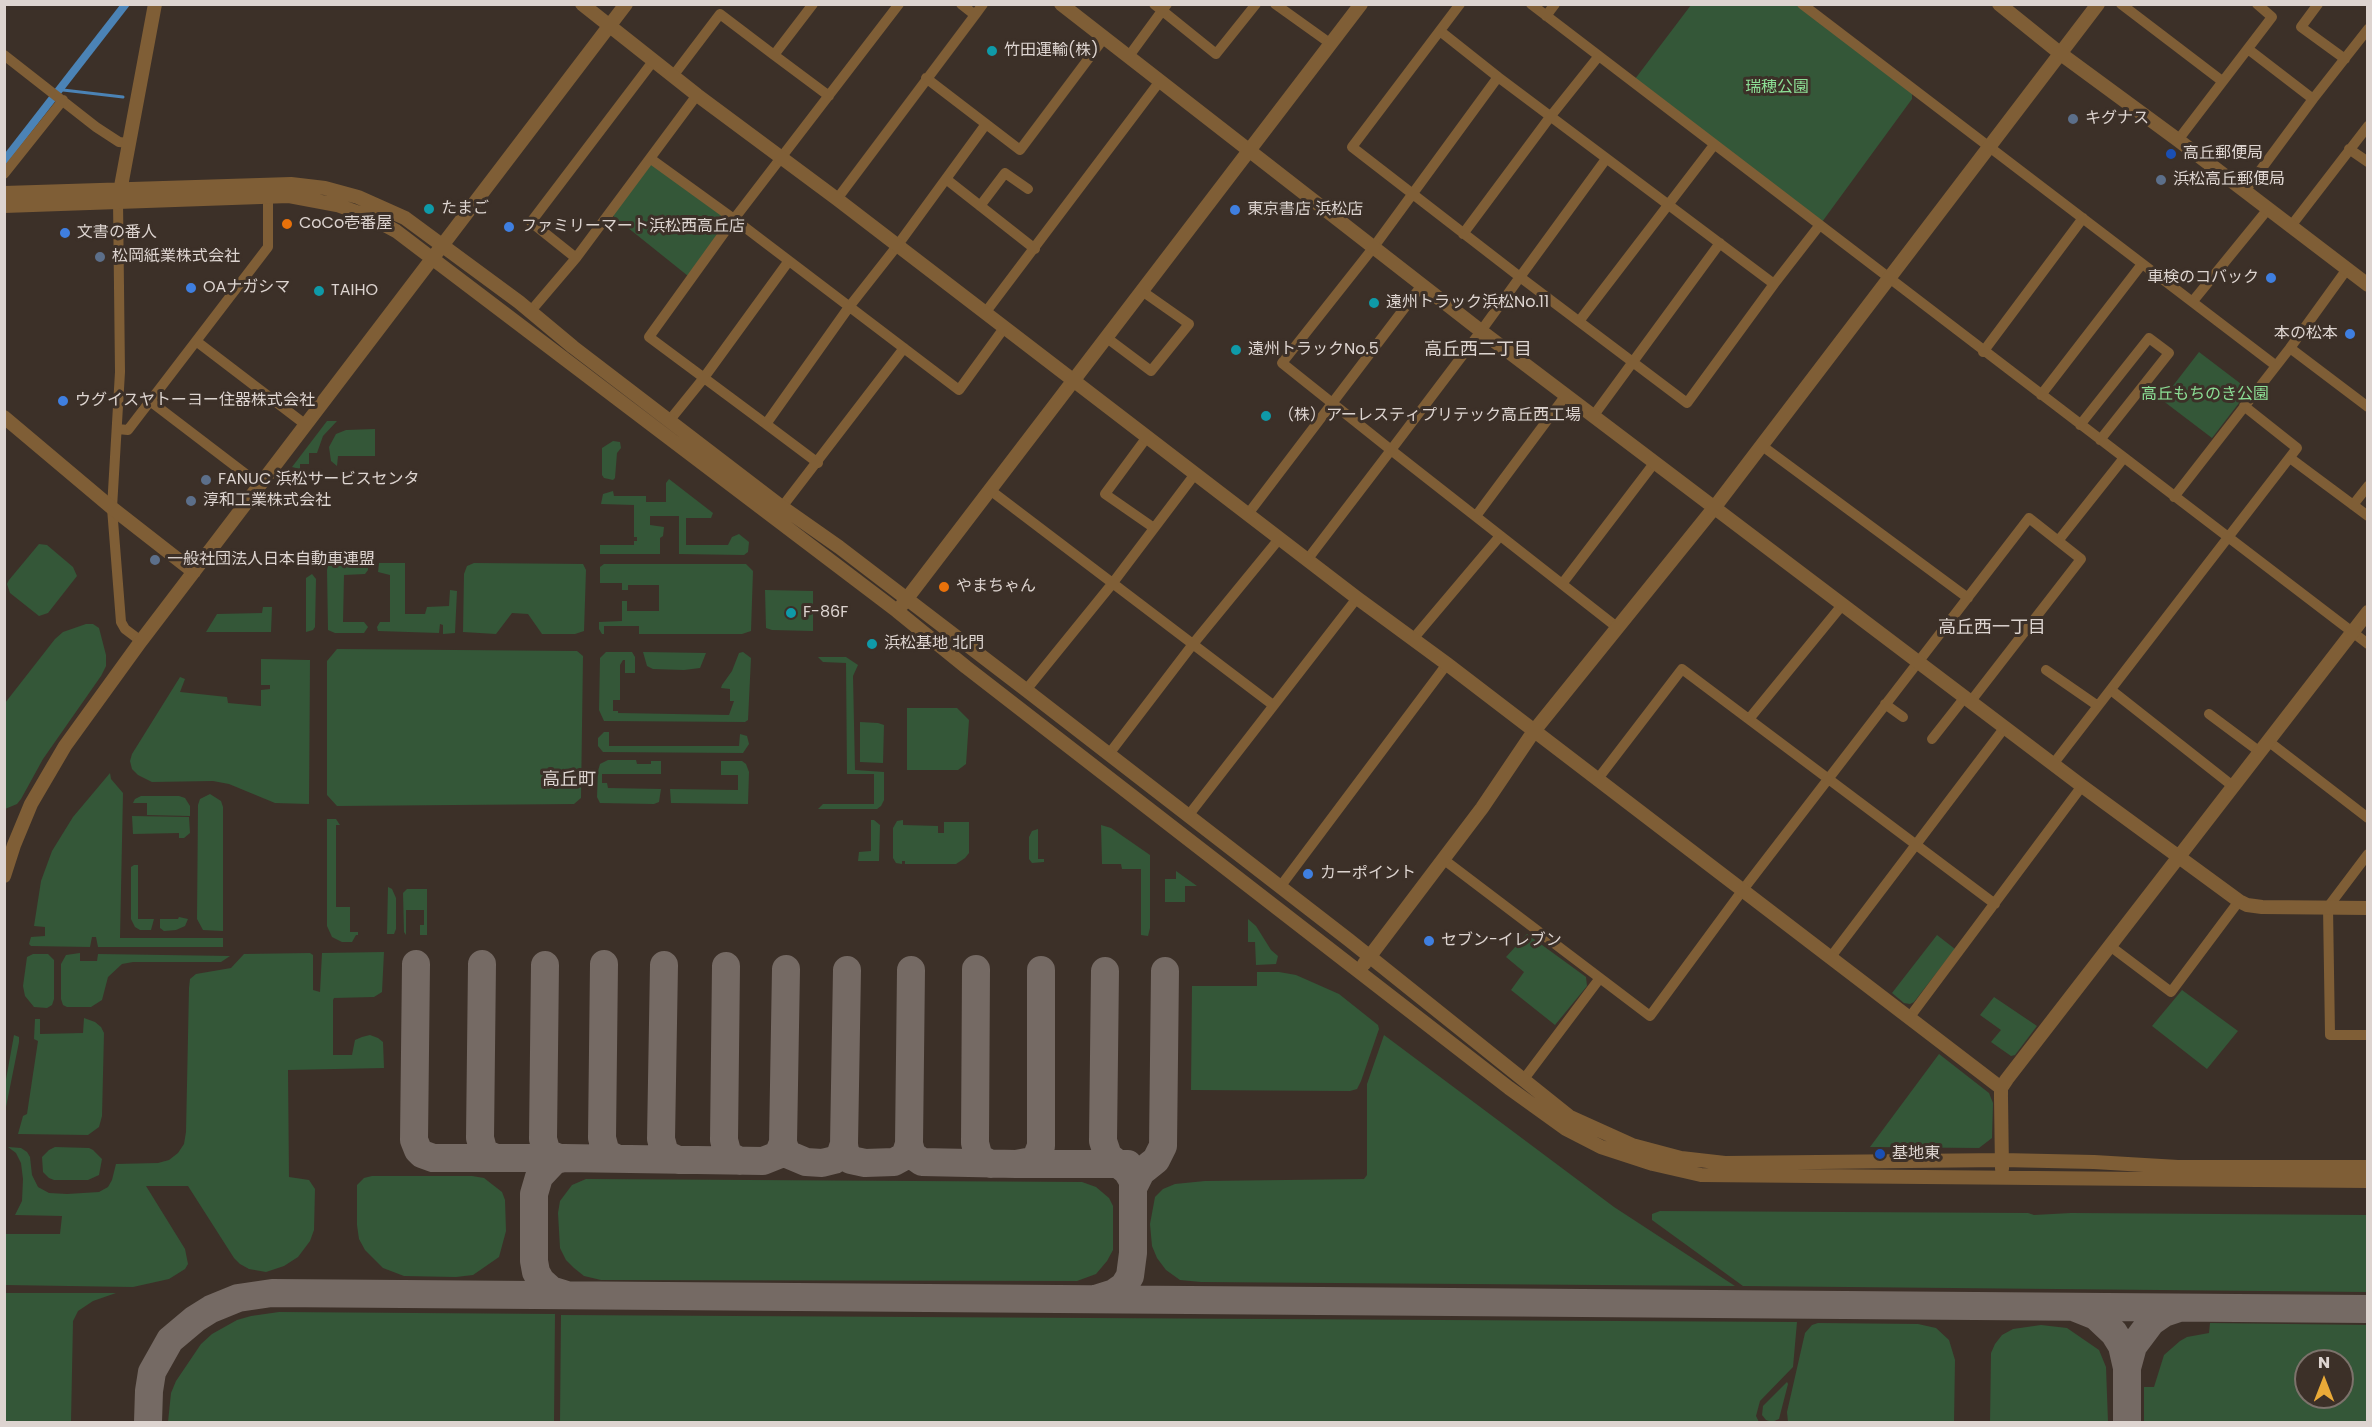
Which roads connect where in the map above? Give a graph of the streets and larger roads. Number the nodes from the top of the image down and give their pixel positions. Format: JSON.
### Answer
{"nodes":[{"id":1,"x":155,"y":4,"type":"edge"},
{"id":2,"x":582,"y":4,"type":"edge"},
{"id":3,"x":626,"y":4,"type":"edge"},
{"id":4,"x":813,"y":4,"type":"edge"},
{"id":5,"x":899,"y":4,"type":"edge"},
{"id":6,"x":961,"y":4,"type":"edge"},
{"id":7,"x":983,"y":4,"type":"edge"},
{"id":8,"x":1061,"y":4,"type":"edge"},
{"id":9,"x":1256,"y":4,"type":"edge"},
{"id":10,"x":1275,"y":4,"type":"edge"},
{"id":11,"x":1361,"y":4,"type":"edge"},
{"id":12,"x":1460,"y":4,"type":"edge"},
{"id":13,"x":1531,"y":4,"type":"edge"},
{"id":14,"x":1555,"y":4,"type":"edge"},
{"id":15,"x":1999,"y":4,"type":"edge"},
{"id":16,"x":2098,"y":4,"type":"edge"},
{"id":17,"x":2121,"y":4,"type":"edge"},
{"id":18,"x":2257,"y":4,"type":"edge"},
{"id":19,"x":2318,"y":4,"type":"edge"},
{"id":20,"x":1808,"y":6,"type":"edge"},
{"id":21,"x":1161,"y":7,"type":"edge"},
{"id":22,"x":724,"y":9,"type":"edge"},
{"id":23,"x":975,"y":15,"type":"junction"},
{"id":24,"x":1546,"y":16,"type":"junction"},
{"id":25,"x":610,"y":26,"type":"junction"},
{"id":26,"x":2367,"y":29,"type":"edge"},
{"id":27,"x":1440,"y":31,"type":"junction"},
{"id":28,"x":1104,"y":38,"type":"junction"},
{"id":29,"x":1331,"y":44,"type":"junction"},
{"id":30,"x":2248,"y":50,"type":"junction"},
{"id":31,"x":2061,"y":54,"type":"junction"},
{"id":32,"x":4,"y":55,"type":"edge"},
{"id":33,"x":774,"y":55,"type":"junction"},
{"id":34,"x":1128,"y":56,"type":"junction"},
{"id":35,"x":1598,"y":57,"type":"junction"},
{"id":36,"x":2345,"y":59,"type":"junction"},
{"id":37,"x":654,"y":60,"type":"junction"},
{"id":38,"x":673,"y":76,"type":"junction"},
{"id":39,"x":1498,"y":77,"type":"junction"},
{"id":40,"x":926,"y":78,"type":"junction"},
{"id":41,"x":1160,"y":81,"type":"junction"},
{"id":42,"x":2222,"y":81,"type":"junction"},
{"id":43,"x":697,"y":95,"type":"junction"},
{"id":44,"x":829,"y":96,"type":"junction"},
{"id":45,"x":2313,"y":99,"type":"junction"},
{"id":46,"x":62,"y":100,"type":"junction"},
{"id":47,"x":1550,"y":117,"type":"junction"},
{"id":48,"x":986,"y":123,"type":"junction"},
{"id":49,"x":2367,"y":126,"type":"edge"},
{"id":50,"x":2178,"y":140,"type":"junction"},
{"id":51,"x":129,"y":143,"type":"junction"},
{"id":52,"x":1714,"y":145,"type":"junction"},
{"id":53,"x":1987,"y":148,"type":"junction"},
{"id":54,"x":2349,"y":149,"type":"junction"},
{"id":55,"x":1250,"y":151,"type":"junction"},
{"id":56,"x":782,"y":158,"type":"junction"},
{"id":57,"x":651,"y":159,"type":"junction"},
{"id":58,"x":1606,"y":159,"type":"junction"},
{"id":59,"x":2367,"y":162,"type":"edge"},
{"id":60,"x":4,"y":174,"type":"edge"},
{"id":61,"x":946,"y":179,"type":"junction"},
{"id":62,"x":1028,"y":189,"type":"dead end"},
{"id":63,"x":2245,"y":191,"type":"junction"},
{"id":64,"x":4,"y":193,"type":"edge"},
{"id":65,"x":119,"y":195,"type":"junction"},
{"id":66,"x":1412,"y":195,"type":"junction"},
{"id":67,"x":268,"y":196,"type":"junction"},
{"id":68,"x":837,"y":199,"type":"junction"},
{"id":69,"x":1669,"y":204,"type":"junction"},
{"id":70,"x":4,"y":206,"type":"edge"},
{"id":71,"x":980,"y":206,"type":"junction"},
{"id":72,"x":2268,"y":209,"type":"junction"},
{"id":73,"x":2083,"y":218,"type":"junction"},
{"id":74,"x":734,"y":219,"type":"junction"},
{"id":75,"x":1819,"y":226,"type":"junction"},
{"id":76,"x":2291,"y":226,"type":"junction"},
{"id":77,"x":1463,"y":234,"type":"junction"},
{"id":78,"x":1720,"y":243,"type":"junction"},
{"id":79,"x":443,"y":245,"type":"junction"},
{"id":80,"x":897,"y":246,"type":"junction"},
{"id":81,"x":1373,"y":248,"type":"junction"},
{"id":82,"x":1035,"y":249,"type":"junction"},
{"id":83,"x":433,"y":258,"type":"junction"},
{"id":84,"x":576,"y":258,"type":"junction"},
{"id":85,"x":788,"y":262,"type":"junction"},
{"id":86,"x":2142,"y":264,"type":"junction"},
{"id":87,"x":2347,"y":270,"type":"junction"},
{"id":88,"x":1520,"y":277,"type":"junction"},
{"id":89,"x":1888,"y":279,"type":"junction"},
{"id":90,"x":1774,"y":284,"type":"junction"},
{"id":91,"x":1422,"y":285,"type":"junction"},
{"id":92,"x":2367,"y":285,"type":"edge"},
{"id":93,"x":1143,"y":291,"type":"junction"},
{"id":94,"x":2193,"y":301,"type":"junction"},
{"id":95,"x":849,"y":307,"type":"junction"},
{"id":96,"x":530,"y":312,"type":"junction"},
{"id":97,"x":985,"y":314,"type":"junction"},
{"id":98,"x":1580,"y":320,"type":"junction"},
{"id":99,"x":1004,"y":328,"type":"junction"},
{"id":100,"x":1481,"y":331,"type":"junction"},
{"id":101,"x":1107,"y":338,"type":"junction"},
{"id":102,"x":196,"y":341,"type":"junction"},
{"id":103,"x":903,"y":348,"type":"junction"},
{"id":104,"x":2290,"y":348,"type":"junction"},
{"id":105,"x":1983,"y":352,"type":"junction"},
{"id":106,"x":1632,"y":361,"type":"junction"},
{"id":107,"x":2275,"y":365,"type":"junction"},
{"id":108,"x":703,"y":379,"type":"junction"},
{"id":109,"x":1075,"y":382,"type":"junction"},
{"id":110,"x":1566,"y":395,"type":"junction"},
{"id":111,"x":2041,"y":395,"type":"junction"},
{"id":112,"x":150,"y":401,"type":"junction"},
{"id":113,"x":1332,"y":403,"type":"junction"},
{"id":114,"x":2244,"y":406,"type":"junction"},
{"id":115,"x":2367,"y":407,"type":"edge"},
{"id":116,"x":1594,"y":416,"type":"junction"},
{"id":117,"x":4,"y":417,"type":"edge"},
{"id":118,"x":669,"y":421,"type":"junction"},
{"id":119,"x":766,"y":424,"type":"junction"},
{"id":120,"x":306,"y":425,"type":"junction"},
{"id":121,"x":2080,"y":425,"type":"junction"},
{"id":122,"x":117,"y":429,"type":"junction"},
{"id":123,"x":1148,"y":437,"type":"junction"},
{"id":124,"x":2100,"y":440,"type":"junction"},
{"id":125,"x":1761,"y":445,"type":"junction"},
{"id":126,"x":1391,"y":450,"type":"junction"},
{"id":127,"x":2290,"y":458,"type":"junction"},
{"id":128,"x":2123,"y":459,"type":"junction"},
{"id":129,"x":1655,"y":462,"type":"junction"},
{"id":130,"x":818,"y":463,"type":"junction"},
{"id":131,"x":1195,"y":474,"type":"junction"},
{"id":132,"x":260,"y":484,"type":"junction"},
{"id":133,"x":2367,"y":486,"type":"edge"},
{"id":134,"x":990,"y":490,"type":"junction"},
{"id":135,"x":2174,"y":497,"type":"junction"},
{"id":136,"x":2353,"y":505,"type":"junction"},
{"id":137,"x":782,"y":507,"type":"junction"},
{"id":138,"x":112,"y":508,"type":"junction"},
{"id":139,"x":1714,"y":508,"type":"junction"},
{"id":140,"x":1248,"y":514,"type":"junction"},
{"id":141,"x":1476,"y":516,"type":"junction"},
{"id":142,"x":2367,"y":516,"type":"edge"},
{"id":143,"x":1154,"y":528,"type":"junction"},
{"id":144,"x":1500,"y":536,"type":"junction"},
{"id":145,"x":1279,"y":539,"type":"junction"},
{"id":146,"x":2229,"y":540,"type":"junction"},
{"id":147,"x":2058,"y":542,"type":"junction"},
{"id":148,"x":1307,"y":560,"type":"junction"},
{"id":149,"x":194,"y":572,"type":"junction"},
{"id":150,"x":1112,"y":584,"type":"junction"},
{"id":151,"x":1562,"y":584,"type":"junction"},
{"id":152,"x":907,"y":598,"type":"junction"},
{"id":153,"x":1357,"y":598,"type":"junction"},
{"id":154,"x":1968,"y":598,"type":"junction"},
{"id":155,"x":1843,"y":604,"type":"junction"},
{"id":156,"x":897,"y":611,"type":"junction"},
{"id":157,"x":2367,"y":612,"type":"edge"},
{"id":158,"x":1618,"y":628,"type":"junction"},
{"id":159,"x":2352,"y":632,"type":"junction"},
{"id":160,"x":1413,"y":639,"type":"junction"},
{"id":161,"x":141,"y":641,"type":"junction"},
{"id":162,"x":1193,"y":644,"type":"junction"},
{"id":163,"x":2367,"y":644,"type":"edge"},
{"id":164,"x":1919,"y":661,"type":"junction"},
{"id":165,"x":1447,"y":664,"type":"junction"},
{"id":166,"x":2046,"y":670,"type":"dead end"},
{"id":167,"x":1026,"y":690,"type":"junction"},
{"id":168,"x":2111,"y":690,"type":"junction"},
{"id":169,"x":1968,"y":699,"type":"junction"},
{"id":170,"x":1886,"y":704,"type":"junction"},
{"id":171,"x":1273,"y":705,"type":"junction"},
{"id":172,"x":2098,"y":706,"type":"junction"},
{"id":173,"x":2209,"y":714,"type":"dead end"},
{"id":174,"x":1904,"y":717,"type":"dead end"},
{"id":175,"x":1749,"y":719,"type":"junction"},
{"id":176,"x":2005,"y":727,"type":"junction"},
{"id":177,"x":1534,"y":731,"type":"junction"},
{"id":178,"x":1932,"y":739,"type":"dead end"},
{"id":179,"x":2264,"y":747,"type":"junction"},
{"id":180,"x":1109,"y":754,"type":"junction"},
{"id":181,"x":2054,"y":763,"type":"junction"},
{"id":182,"x":1828,"y":779,"type":"junction"},
{"id":183,"x":1597,"y":780,"type":"junction"},
{"id":184,"x":2082,"y":786,"type":"junction"},
{"id":185,"x":2234,"y":787,"type":"junction"},
{"id":186,"x":1188,"y":816,"type":"junction"},
{"id":187,"x":2367,"y":818,"type":"edge"},
{"id":188,"x":1915,"y":844,"type":"junction"},
{"id":189,"x":2367,"y":854,"type":"edge"},
{"id":190,"x":2179,"y":855,"type":"junction"},
{"id":191,"x":1443,"y":859,"type":"junction"},
{"id":192,"x":4,"y":876,"type":"edge"},
{"id":193,"x":1280,"y":887,"type":"junction"},
{"id":194,"x":1742,"y":891,"type":"junction"},
{"id":195,"x":2239,"y":901,"type":"junction"},
{"id":196,"x":1995,"y":904,"type":"junction"},
{"id":197,"x":2328,"y":907,"type":"junction"},
{"id":198,"x":2367,"y":908,"type":"edge"},
{"id":199,"x":2110,"y":946,"type":"junction"},
{"id":200,"x":1369,"y":956,"type":"junction"},
{"id":201,"x":1830,"y":958,"type":"junction"},
{"id":202,"x":1360,"y":971,"type":"junction"},
{"id":203,"x":1600,"y":978,"type":"junction"},
{"id":204,"x":1909,"y":1018,"type":"junction"},
{"id":205,"x":2367,"y":1035,"type":"edge"},
{"id":206,"x":1524,"y":1079,"type":"junction"},
{"id":207,"x":2001,"y":1088,"type":"junction"},
{"id":208,"x":2002,"y":1160,"type":"junction"},
{"id":209,"x":2367,"y":1167,"type":"edge"},
{"id":210,"x":2001,"y":1177,"type":"junction"},
{"id":211,"x":2367,"y":1181,"type":"edge"}],
"edges":[{"from":1,"to":51,"type":"street"},
{"from":2,"to":25,"type":"street"},
{"from":3,"to":25,"type":"street"},
{"from":4,"to":33,"type":"street"},
{"from":5,"to":44,"type":"street"},
{"from":6,"to":23,"type":"street"},
{"from":7,"to":23,"type":"street"},
{"from":8,"to":28,"type":"street"},
{"from":9,"to":21,"type":"street"},
{"from":10,"to":29,"type":"street"},
{"from":11,"to":29,"type":"street"},
{"from":12,"to":27,"type":"street"},
{"from":13,"to":24,"type":"street"},
{"from":14,"to":24,"type":"street"},
{"from":15,"to":31,"type":"street"},
{"from":16,"to":31,"type":"street"},
{"from":17,"to":42,"type":"street"},
{"from":18,"to":30,"type":"street"},
{"from":19,"to":36,"type":"street"},
{"from":20,"to":53,"type":"street"},
{"from":21,"to":34,"type":"street"},
{"from":22,"to":33,"type":"street"},
{"from":22,"to":38,"type":"street"},
{"from":23,"to":40,"type":"street"},
{"from":24,"to":35,"type":"street"},
{"from":25,"to":37,"type":"street"},
{"from":25,"to":79,"type":"street"},
{"from":26,"to":36,"type":"street"},
{"from":27,"to":39,"type":"street"},
{"from":27,"to":66,"type":"street"},
{"from":28,"to":34,"type":"street"},
{"from":28,"to":48,"type":"street"},
{"from":29,"to":55,"type":"street"},
{"from":30,"to":42,"type":"street"},
{"from":30,"to":45,"type":"street"},
{"from":31,"to":50,"type":"street"},
{"from":31,"to":53,"type":"street"},
{"from":32,"to":46,"type":"street"},
{"from":33,"to":44,"type":"street"},
{"from":34,"to":41,"type":"street"},
{"from":35,"to":47,"type":"street"},
{"from":35,"to":52,"type":"street"},
{"from":36,"to":45,"type":"street"},
{"from":37,"to":38,"type":"street"},
{"from":37,"to":84,"type":"street"},
{"from":38,"to":43,"type":"street"},
{"from":39,"to":47,"type":"street"},
{"from":39,"to":66,"type":"street"},
{"from":40,"to":48,"type":"street"},
{"from":40,"to":68,"type":"street"},
{"from":41,"to":55,"type":"street"},
{"from":41,"to":82,"type":"street"},
{"from":42,"to":50,"type":"street"},
{"from":43,"to":56,"type":"street"},
{"from":43,"to":57,"type":"street"},
{"from":44,"to":56,"type":"street"},
{"from":45,"to":63,"type":"street"},
{"from":46,"to":51,"type":"street"},
{"from":46,"to":60,"type":"street"},
{"from":47,"to":58,"type":"street"},
{"from":47,"to":77,"type":"street"},
{"from":48,"to":61,"type":"street"},
{"from":49,"to":54,"type":"street"},
{"from":50,"to":63,"type":"street"},
{"from":51,"to":65,"type":"street"},
{"from":52,"to":69,"type":"street"},
{"from":52,"to":75,"type":"street"},
{"from":53,"to":73,"type":"street"},
{"from":53,"to":89,"type":"street"},
{"from":54,"to":59,"type":"street"},
{"from":54,"to":76,"type":"street"},
{"from":55,"to":81,"type":"street"},
{"from":55,"to":93,"type":"street"},
{"from":56,"to":68,"type":"street"},
{"from":56,"to":74,"type":"street"},
{"from":57,"to":74,"type":"street"},
{"from":57,"to":84,"type":"street"},
{"from":58,"to":69,"type":"street"},
{"from":58,"to":88,"type":"street"},
{"from":61,"to":71,"type":"street"},
{"from":61,"to":80,"type":"street"},
{"from":62,"to":71,"type":"street"},
{"from":63,"to":72,"type":"street"},
{"from":64,"to":65,"type":"street"},
{"from":65,"to":67,"type":"street"},
{"from":65,"to":70,"type":"street"},
{"from":65,"to":79,"type":"street"},
{"from":65,"to":122,"type":"street"},
{"from":66,"to":77,"type":"street"},
{"from":66,"to":81,"type":"street"},
{"from":67,"to":83,"type":"street"},
{"from":67,"to":102,"type":"street"},
{"from":68,"to":80,"type":"street"},
{"from":69,"to":78,"type":"street"},
{"from":69,"to":98,"type":"street"},
{"from":71,"to":82,"type":"street"},
{"from":72,"to":76,"type":"street"},
{"from":72,"to":94,"type":"street"},
{"from":73,"to":86,"type":"street"},
{"from":73,"to":105,"type":"street"},
{"from":74,"to":85,"type":"street"},
{"from":74,"to":108,"type":"street"},
{"from":75,"to":89,"type":"street"},
{"from":75,"to":90,"type":"street"},
{"from":76,"to":87,"type":"street"},
{"from":77,"to":88,"type":"street"},
{"from":78,"to":90,"type":"street"},
{"from":78,"to":106,"type":"street"},
{"from":79,"to":83,"type":"street"},
{"from":79,"to":96,"type":"street"},
{"from":80,"to":95,"type":"street"},
{"from":80,"to":97,"type":"street"},
{"from":81,"to":91,"type":"street"},
{"from":81,"to":113,"type":"street"},
{"from":82,"to":97,"type":"street"},
{"from":83,"to":120,"type":"street"},
{"from":83,"to":156,"type":"street"},
{"from":84,"to":96,"type":"street"},
{"from":85,"to":95,"type":"street"},
{"from":85,"to":108,"type":"street"},
{"from":86,"to":94,"type":"street"},
{"from":86,"to":111,"type":"street"},
{"from":87,"to":92,"type":"street"},
{"from":87,"to":104,"type":"street"},
{"from":88,"to":98,"type":"street"},
{"from":88,"to":100,"type":"street"},
{"from":89,"to":105,"type":"street"},
{"from":89,"to":125,"type":"street"},
{"from":90,"to":106,"type":"street"},
{"from":91,"to":100,"type":"street"},
{"from":91,"to":113,"type":"street"},
{"from":93,"to":101,"type":"street"},
{"from":93,"to":101,"type":"street"},
{"from":94,"to":107,"type":"street"},
{"from":95,"to":103,"type":"street"},
{"from":95,"to":119,"type":"street"},
{"from":96,"to":118,"type":"street"},
{"from":97,"to":99,"type":"street"},
{"from":98,"to":106,"type":"street"},
{"from":99,"to":103,"type":"street"},
{"from":99,"to":109,"type":"street"},
{"from":100,"to":110,"type":"street"},
{"from":100,"to":126,"type":"street"},
{"from":101,"to":109,"type":"street"},
{"from":102,"to":112,"type":"street"},
{"from":102,"to":120,"type":"street"},
{"from":103,"to":130,"type":"street"},
{"from":104,"to":107,"type":"street"},
{"from":104,"to":115,"type":"street"},
{"from":105,"to":111,"type":"street"},
{"from":106,"to":116,"type":"street"},
{"from":107,"to":114,"type":"street"},
{"from":108,"to":118,"type":"street"},
{"from":108,"to":119,"type":"street"},
{"from":109,"to":123,"type":"street"},
{"from":109,"to":134,"type":"street"},
{"from":110,"to":116,"type":"street"},
{"from":110,"to":141,"type":"street"},
{"from":111,"to":121,"type":"street"},
{"from":112,"to":122,"type":"street"},
{"from":112,"to":132,"type":"street"},
{"from":113,"to":126,"type":"street"},
{"from":113,"to":140,"type":"street"},
{"from":114,"to":127,"type":"street"},
{"from":114,"to":135,"type":"street"},
{"from":116,"to":129,"type":"street"},
{"from":117,"to":138,"type":"street"},
{"from":118,"to":137,"type":"street"},
{"from":119,"to":130,"type":"street"},
{"from":120,"to":132,"type":"street"},
{"from":121,"to":124,"type":"street"},
{"from":121,"to":124,"type":"street"},
{"from":122,"to":138,"type":"street"},
{"from":123,"to":131,"type":"street"},
{"from":123,"to":143,"type":"street"},
{"from":124,"to":128,"type":"street"},
{"from":125,"to":139,"type":"street"},
{"from":125,"to":154,"type":"street"},
{"from":126,"to":141,"type":"street"},
{"from":126,"to":148,"type":"street"},
{"from":127,"to":136,"type":"street"},
{"from":127,"to":146,"type":"street"},
{"from":128,"to":135,"type":"street"},
{"from":128,"to":147,"type":"street"},
{"from":129,"to":139,"type":"street"},
{"from":129,"to":151,"type":"street"},
{"from":130,"to":137,"type":"street"},
{"from":131,"to":140,"type":"street"},
{"from":131,"to":143,"type":"street"},
{"from":132,"to":149,"type":"street"},
{"from":133,"to":136,"type":"street"},
{"from":134,"to":150,"type":"street"},
{"from":134,"to":152,"type":"street"},
{"from":135,"to":146,"type":"street"},
{"from":136,"to":142,"type":"street"},
{"from":137,"to":152,"type":"street"},
{"from":138,"to":149,"type":"street"},
{"from":138,"to":161,"type":"street"},
{"from":139,"to":155,"type":"street"},
{"from":139,"to":158,"type":"street"},
{"from":140,"to":145,"type":"street"},
{"from":141,"to":144,"type":"street"},
{"from":143,"to":150,"type":"street"},
{"from":144,"to":151,"type":"street"},
{"from":144,"to":160,"type":"street"},
{"from":145,"to":148,"type":"street"},
{"from":145,"to":162,"type":"street"},
{"from":146,"to":159,"type":"street"},
{"from":146,"to":168,"type":"street"},
{"from":147,"to":154,"type":"street"},
{"from":147,"to":169,"type":"street"},
{"from":148,"to":153,"type":"street"},
{"from":149,"to":161,"type":"street"},
{"from":150,"to":162,"type":"street"},
{"from":150,"to":167,"type":"street"},
{"from":151,"to":158,"type":"street"},
{"from":152,"to":156,"type":"street"},
{"from":152,"to":167,"type":"street"},
{"from":153,"to":160,"type":"street"},
{"from":153,"to":171,"type":"street"},
{"from":154,"to":164,"type":"street"},
{"from":155,"to":164,"type":"street"},
{"from":155,"to":175,"type":"street"},
{"from":156,"to":202,"type":"street"},
{"from":157,"to":159,"type":"street"},
{"from":158,"to":177,"type":"street"},
{"from":159,"to":163,"type":"street"},
{"from":159,"to":179,"type":"street"},
{"from":160,"to":165,"type":"street"},
{"from":161,"to":192,"type":"street"},
{"from":162,"to":171,"type":"street"},
{"from":162,"to":180,"type":"street"},
{"from":164,"to":169,"type":"street"},
{"from":164,"to":170,"type":"street"},
{"from":165,"to":177,"type":"street"},
{"from":165,"to":193,"type":"street"},
{"from":166,"to":172,"type":"street"},
{"from":167,"to":180,"type":"street"},
{"from":168,"to":172,"type":"street"},
{"from":168,"to":185,"type":"street"},
{"from":169,"to":176,"type":"street"},
{"from":169,"to":178,"type":"street"},
{"from":170,"to":174,"type":"street"},
{"from":170,"to":182,"type":"street"},
{"from":171,"to":186,"type":"street"},
{"from":172,"to":181,"type":"street"},
{"from":173,"to":179,"type":"street"},
{"from":175,"to":182,"type":"street"},
{"from":175,"to":183,"type":"street"},
{"from":176,"to":181,"type":"street"},
{"from":176,"to":188,"type":"street"},
{"from":177,"to":183,"type":"street"},
{"from":177,"to":191,"type":"street"},
{"from":179,"to":185,"type":"street"},
{"from":179,"to":187,"type":"street"},
{"from":180,"to":186,"type":"street"},
{"from":181,"to":184,"type":"street"},
{"from":182,"to":188,"type":"street"},
{"from":182,"to":194,"type":"street"},
{"from":183,"to":194,"type":"street"},
{"from":184,"to":190,"type":"street"},
{"from":184,"to":196,"type":"street"},
{"from":185,"to":190,"type":"street"},
{"from":186,"to":193,"type":"street"},
{"from":188,"to":196,"type":"street"},
{"from":188,"to":201,"type":"street"},
{"from":189,"to":197,"type":"street"},
{"from":190,"to":195,"type":"street"},
{"from":190,"to":199,"type":"street"},
{"from":191,"to":200,"type":"street"},
{"from":191,"to":203,"type":"street"},
{"from":193,"to":200,"type":"street"},
{"from":194,"to":201,"type":"street"},
{"from":194,"to":203,"type":"street"},
{"from":195,"to":197,"type":"street"},
{"from":195,"to":199,"type":"street"},
{"from":196,"to":204,"type":"street"},
{"from":197,"to":198,"type":"street"},
{"from":197,"to":205,"type":"street"},
{"from":199,"to":207,"type":"street"},
{"from":200,"to":202,"type":"street"},
{"from":200,"to":206,"type":"street"},
{"from":201,"to":204,"type":"street"},
{"from":202,"to":210,"type":"street"},
{"from":203,"to":206,"type":"street"},
{"from":204,"to":207,"type":"street"},
{"from":206,"to":208,"type":"street"},
{"from":207,"to":208,"type":"street"},
{"from":208,"to":209,"type":"street"},
{"from":208,"to":210,"type":"street"},
{"from":210,"to":211,"type":"street"}]}
